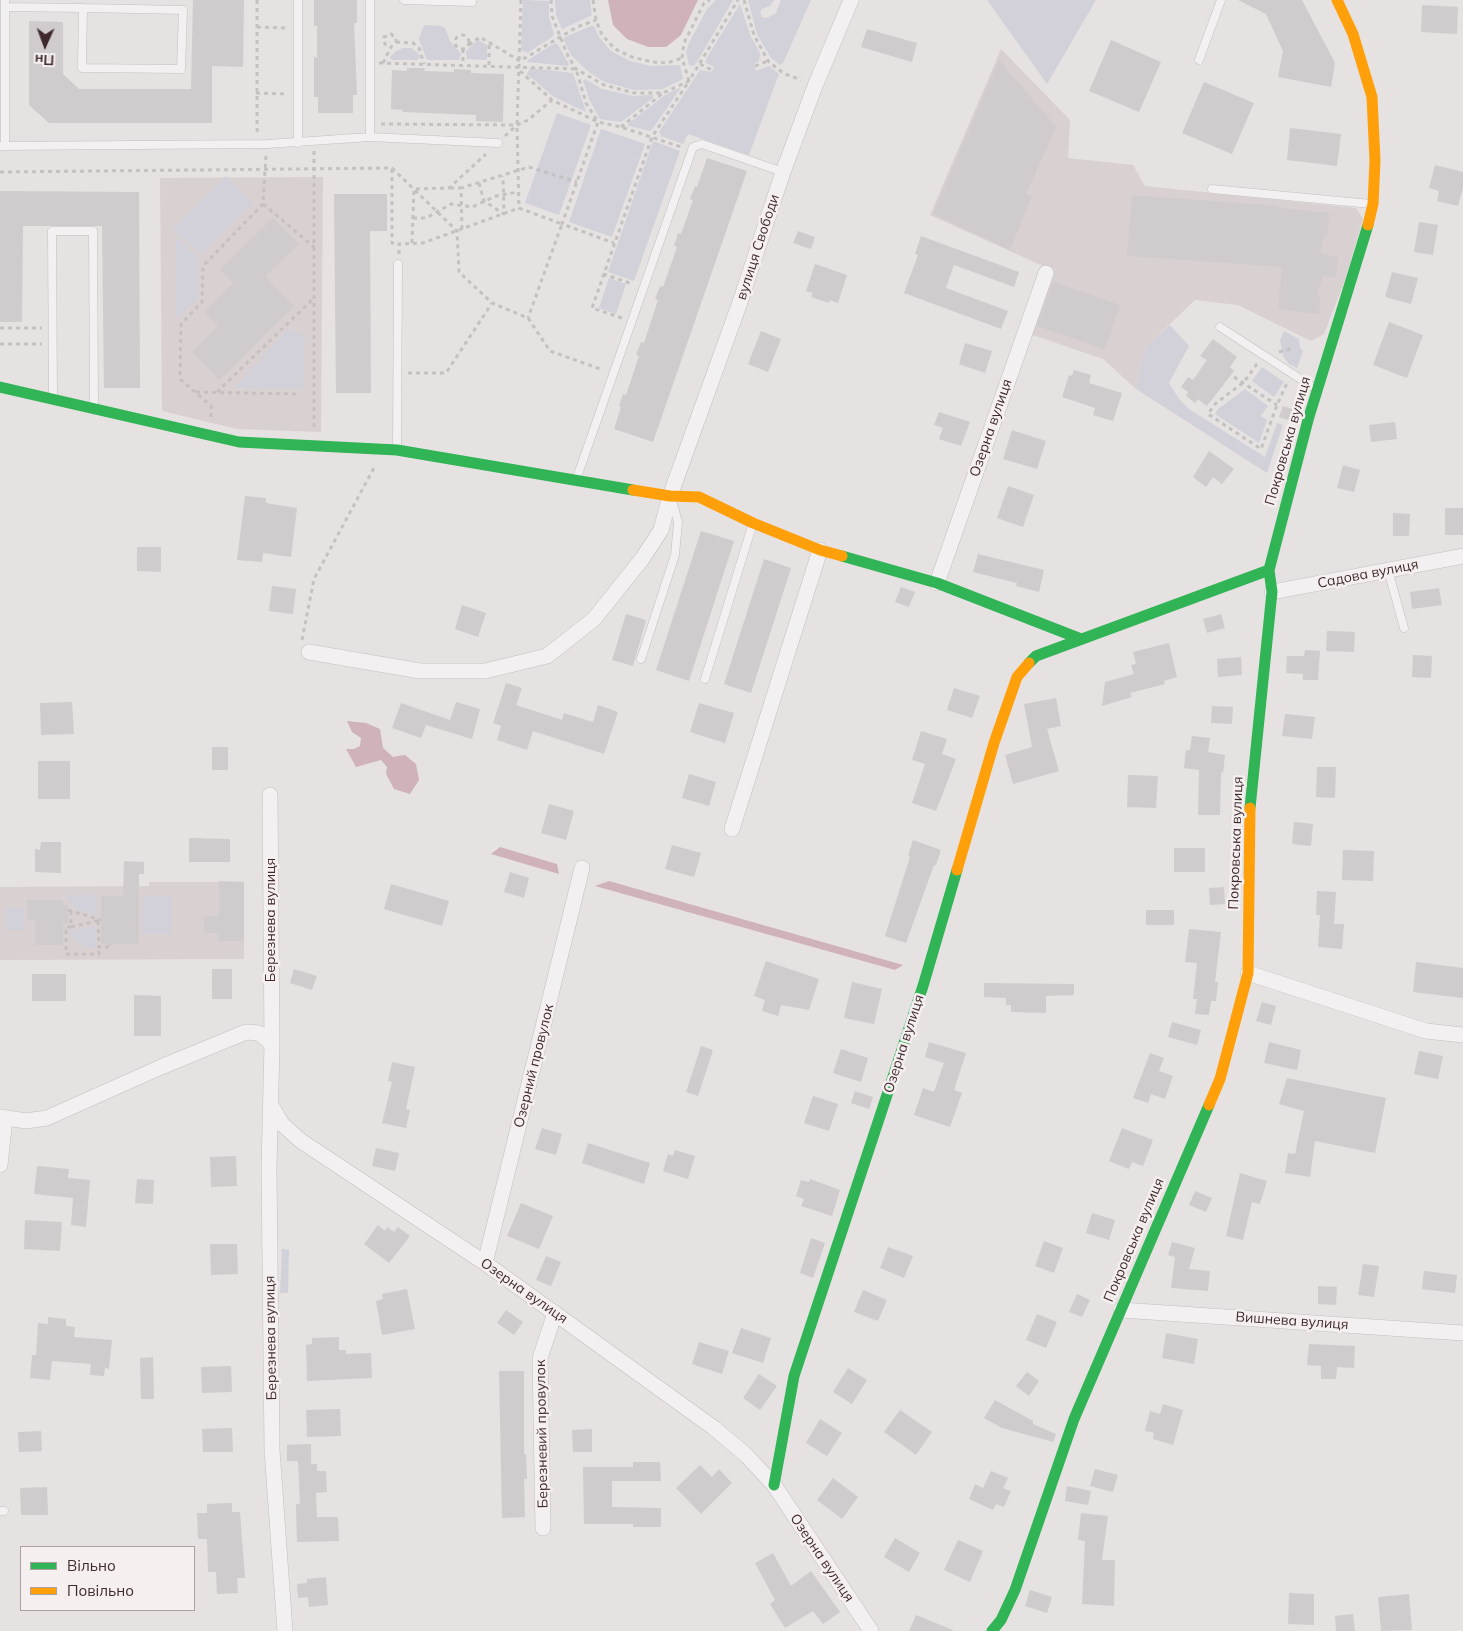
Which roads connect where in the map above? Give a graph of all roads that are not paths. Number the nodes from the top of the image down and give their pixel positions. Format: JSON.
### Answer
{"nodes":[{"id":1,"x":298,"y":0,"type":"edge"},
{"id":2,"x":370,"y":0,"type":"edge"},
{"id":3,"x":404,"y":0,"type":"edge"},
{"id":4,"x":851,"y":0,"type":"edge"},
{"id":5,"x":1221,"y":0,"type":"edge"},
{"id":6,"x":1337,"y":0,"type":"edge"},
{"id":7,"x":472,"y":2,"type":"dead end"},
{"id":8,"x":5,"y":3,"type":"edge"},
{"id":9,"x":83,"y":8,"type":"junction"},
{"id":10,"x":1199,"y":60,"type":"dead end"},
{"id":11,"x":370,"y":137,"type":"junction"},
{"id":12,"x":298,"y":143,"type":"junction"},
{"id":13,"x":498,"y":143,"type":"road end"},
{"id":14,"x":2,"y":146,"type":"edge"},
{"id":15,"x":783,"y":172,"type":"junction"},
{"id":16,"x":1212,"y":190,"type":"dead end"},
{"id":17,"x":1372,"y":204,"type":"junction"},
{"id":18,"x":398,"y":264,"type":"road end"},
{"id":19,"x":1046,"y":273,"type":"dead end"},
{"id":20,"x":1220,"y":327,"type":"dead end"},
{"id":21,"x":0,"y":387,"type":"edge"},
{"id":22,"x":1318,"y":390,"type":"junction"},
{"id":23,"x":53,"y":398,"type":"junction"},
{"id":24,"x":94,"y":408,"type":"junction"},
{"id":25,"x":397,"y":450,"type":"junction"},
{"id":26,"x":575,"y":481,"type":"junction"},
{"id":27,"x":670,"y":496,"type":"junction"},
{"id":28,"x":753,"y":523,"type":"junction"},
{"id":29,"x":820,"y":550,"type":"junction"},
{"id":30,"x":1463,"y":556,"type":"edge"},
{"id":31,"x":1269,"y":570,"type":"junction"},
{"id":32,"x":1388,"y":570,"type":"junction"},
{"id":33,"x":937,"y":583,"type":"junction"},
{"id":34,"x":1272,"y":592,"type":"junction"},
{"id":35,"x":1404,"y":628,"type":"dead end"},
{"id":36,"x":1082,"y":639,"type":"junction"},
{"id":37,"x":305,"y":649,"type":"road end"},
{"id":38,"x":641,"y":659,"type":"dead end"},
{"id":39,"x":705,"y":679,"type":"dead end"},
{"id":40,"x":270,"y":795,"type":"dead end"},
{"id":41,"x":732,"y":829,"type":"dead end"},
{"id":42,"x":582,"y":868,"type":"dead end"},
{"id":43,"x":1248,"y":973,"type":"junction"},
{"id":44,"x":1463,"y":1035,"type":"edge"},
{"id":45,"x":272,"y":1044,"type":"junction"},
{"id":46,"x":270,"y":1105,"type":"junction"},
{"id":47,"x":2,"y":1117,"type":"edge"},
{"id":48,"x":0,"y":1165,"type":"edge"},
{"id":49,"x":485,"y":1263,"type":"junction"},
{"id":50,"x":1121,"y":1310,"type":"junction"},
{"id":51,"x":555,"y":1313,"type":"junction"},
{"id":52,"x":1463,"y":1332,"type":"edge"},
{"id":53,"x":774,"y":1485,"type":"junction"},
{"id":54,"x":543,"y":1528,"type":"dead end"},
{"id":55,"x":284,"y":1631,"type":"edge"},
{"id":56,"x":871,"y":1631,"type":"edge"},
{"id":57,"x":992,"y":1631,"type":"edge"}],
"edges":[{"from":1,"to":12,"type":"lane"},
{"from":2,"to":11,"type":"lane"},
{"from":3,"to":7,"type":"lane"},
{"from":4,"to":15,"type":"street","name":"вулиця Свободи"},
{"from":5,"to":10,"type":"lane"},
{"from":6,"to":17,"type":"street","name":"Покровська вулиця"},
{"from":8,"to":9,"type":"lane"},
{"from":8,"to":14,"type":"lane"},
{"from":9,"to":9,"type":"lane"},
{"from":11,"to":12,"type":"lane"},
{"from":11,"to":13,"type":"lane"},
{"from":12,"to":14,"type":"lane"},
{"from":15,"to":26,"type":"lane"},
{"from":15,"to":27,"type":"street","name":"вулиця Свободи"},
{"from":16,"to":17,"type":"lane"},
{"from":17,"to":22,"type":"street","name":"Покровська вулиця"},
{"from":18,"to":25,"type":"lane"},
{"from":19,"to":33,"type":"street","name":"Озерна вулиця"},
{"from":20,"to":22,"type":"lane"},
{"from":21,"to":23,"type":"street"},
{"from":22,"to":31,"type":"street","name":"Покровська вулиця"},
{"from":23,"to":24,"type":"street"},
{"from":23,"to":24,"type":"lane"},
{"from":24,"to":25,"type":"street"},
{"from":25,"to":26,"type":"street"},
{"from":26,"to":27,"type":"street"},
{"from":27,"to":28,"type":"street"},
{"from":27,"to":37,"type":"street","name":"вулиця Свободи"},
{"from":27,"to":38,"type":"lane"},
{"from":28,"to":29,"type":"street"},
{"from":28,"to":39,"type":"lane"},
{"from":29,"to":33,"type":"street"},
{"from":29,"to":41,"type":"street"},
{"from":30,"to":32,"type":"street","name":"Садова вулиця"},
{"from":31,"to":34,"type":"street","name":"Покровська вулиця"},
{"from":31,"to":36,"type":"street","name":"Озерна вулиця"},
{"from":32,"to":34,"type":"street","name":"Садова вулиця"},
{"from":32,"to":35,"type":"lane"},
{"from":33,"to":36,"type":"street"},
{"from":34,"to":43,"type":"street","name":"Покровська вулиця"},
{"from":36,"to":53,"type":"street","name":"Озерна вулиця"},
{"from":40,"to":45,"type":"street","name":"Березнева вулиця"},
{"from":42,"to":49,"type":"street","name":"Озерний провулок"},
{"from":43,"to":44,"type":"street"},
{"from":43,"to":50,"type":"street","name":"Покровська вулиця"},
{"from":45,"to":46,"type":"street","name":"Березнева вулиця"},
{"from":45,"to":47,"type":"street"},
{"from":46,"to":49,"type":"street","name":"Озерна вулиця"},
{"from":46,"to":55,"type":"street","name":"Березнева вулиця"},
{"from":47,"to":48,"type":"street"},
{"from":49,"to":51,"type":"street","name":"Озерна вулиця"},
{"from":50,"to":52,"type":"street","name":"Вишнева вулиця"},
{"from":50,"to":57,"type":"street","name":"Покровська вулиця"},
{"from":51,"to":53,"type":"street","name":"Озерна вулиця"},
{"from":51,"to":54,"type":"street","name":"Березневий провулок"},
{"from":53,"to":56,"type":"street","name":"Озерна вулиця"}]}
